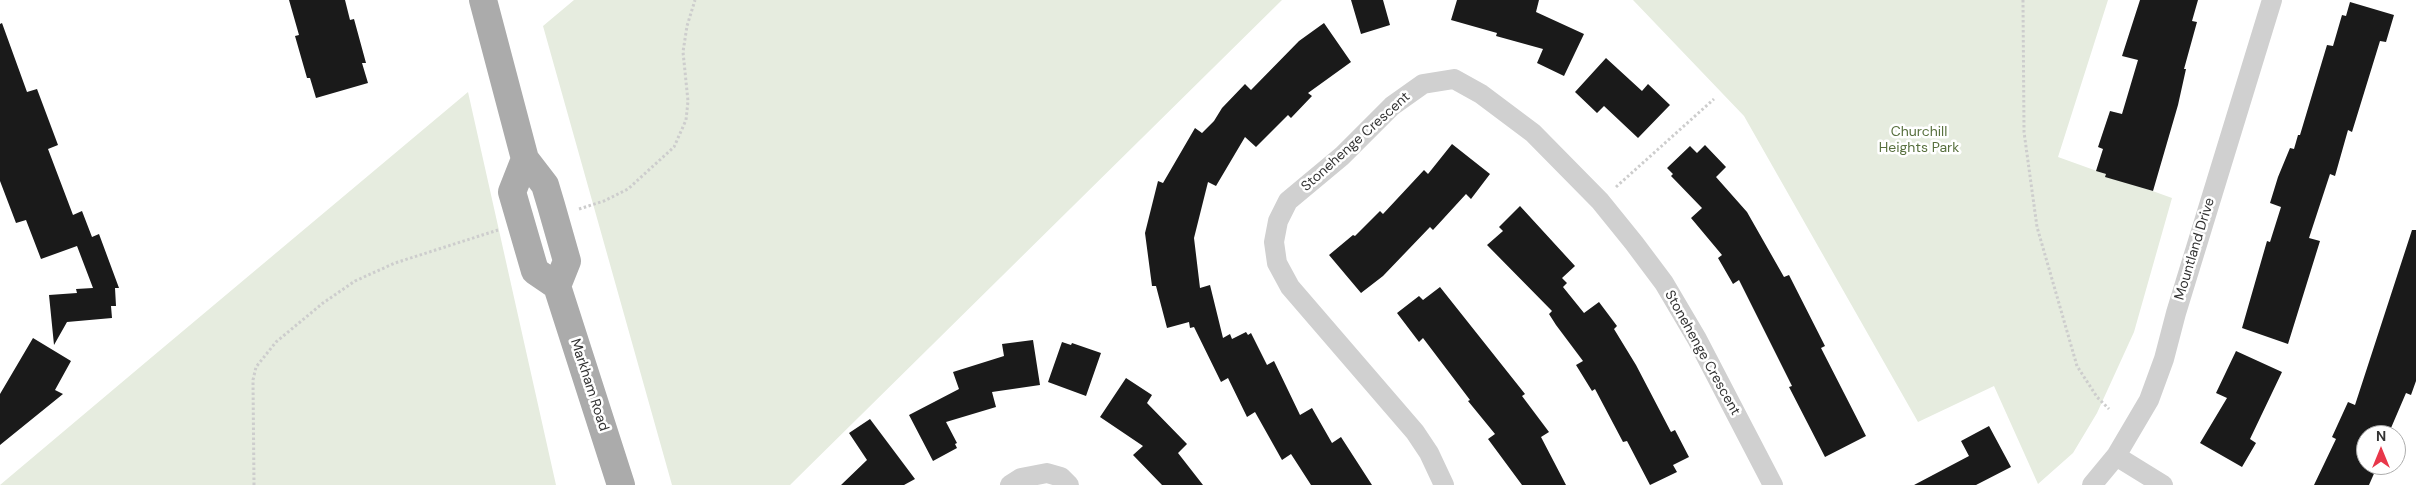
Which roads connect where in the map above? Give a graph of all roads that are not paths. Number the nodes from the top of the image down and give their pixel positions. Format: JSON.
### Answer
{"nodes":[{"id":1,"x":483,"y":0,"type":"edge"},
{"id":2,"x":2272,"y":0,"type":"edge"},
{"id":3,"x":2116,"y":456,"type":"junction"},
{"id":4,"x":621,"y":485,"type":"edge"},
{"id":5,"x":1010,"y":485,"type":"edge"},
{"id":6,"x":1069,"y":485,"type":"edge"},
{"id":7,"x":1444,"y":485,"type":"edge"},
{"id":8,"x":1773,"y":485,"type":"edge"},
{"id":9,"x":2092,"y":485,"type":"edge"},
{"id":10,"x":2163,"y":485,"type":"edge"}],
"edges":[{"from":1,"to":4,"type":"main road","name":"Markham Road"},
{"from":2,"to":3,"type":"street","name":"Mountland Drive"},
{"from":3,"to":9,"type":"street","name":"Mountland Drive"},
{"from":3,"to":10,"type":"street"},
{"from":5,"to":6,"type":"street"},
{"from":7,"to":8,"type":"street","name":"Stonehenge Crescent"}]}
